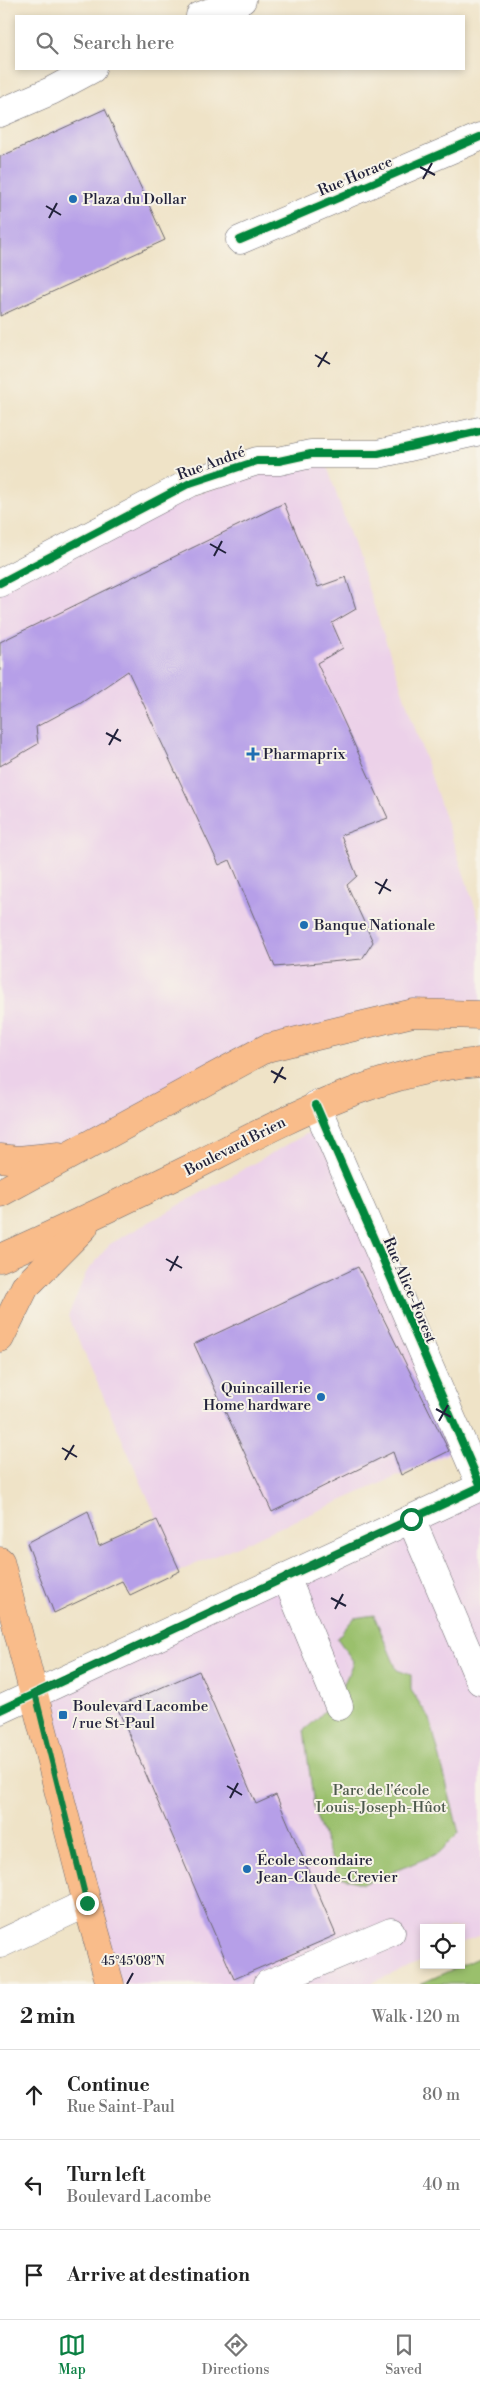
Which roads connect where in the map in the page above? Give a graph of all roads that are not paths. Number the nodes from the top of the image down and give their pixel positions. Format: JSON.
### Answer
{"nodes":[{"id":1,"x":242,"y":0,"type":"edge"},
{"id":2,"x":203,"y":15,"type":"edge"},
{"id":3,"x":90,"y":70,"type":"edge"},
{"id":4,"x":0,"y":113,"type":"edge"},
{"id":5,"x":480,"y":138,"type":"edge"},
{"id":6,"x":240,"y":240,"type":"dead end"},
{"id":7,"x":480,"y":431,"type":"edge"},
{"id":8,"x":0,"y":584,"type":"edge"},
{"id":9,"x":480,"y":1016,"type":"edge"},
{"id":10,"x":480,"y":1062,"type":"edge"},
{"id":11,"x":316,"y":1105,"type":"junction"},
{"id":12,"x":71,"y":1154,"type":"junction"},
{"id":13,"x":0,"y":1158,"type":"edge"},
{"id":14,"x":0,"y":1193,"type":"edge"},
{"id":15,"x":96,"y":1215,"type":"junction"},
{"id":16,"x":0,"y":1258,"type":"edge"},
{"id":17,"x":0,"y":1338,"type":"edge"},
{"id":18,"x":480,"y":1486,"type":"edge"},
{"id":19,"x":411,"y":1519,"type":"junction"},
{"id":20,"x":0,"y":1561,"type":"edge"},
{"id":21,"x":286,"y":1577,"type":"junction"},
{"id":22,"x":480,"y":1680,"type":"edge"},
{"id":23,"x":35,"y":1693,"type":"junction"},
{"id":24,"x":339,"y":1706,"type":"dead end"},
{"id":25,"x":0,"y":1710,"type":"edge"},
{"id":26,"x":87,"y":1903,"type":"junction"},
{"id":27,"x":391,"y":1932,"type":"dead end"},
{"id":28,"x":0,"y":1944,"type":"edge"},
{"id":29,"x":110,"y":1984,"type":"edge"},
{"id":30,"x":268,"y":1984,"type":"edge"}],
"edges":[{"from":1,"to":2,"type":"street"},
{"from":3,"to":4,"type":"street"},
{"from":5,"to":6,"type":"street","name":"Rue Horace"},
{"from":7,"to":8,"type":"street","name":"Rue André"},
{"from":9,"to":12,"type":"main road"},
{"from":10,"to":11,"type":"main road","name":"Boulevard Brien"},
{"from":11,"to":15,"type":"main road","name":"Boulevard Brien"},
{"from":11,"to":18,"type":"street","name":"Rue Alice-Forest"},
{"from":12,"to":13,"type":"main road"},
{"from":12,"to":14,"type":"main road"},
{"from":15,"to":16,"type":"main road","name":"Boulevard Brien"},
{"from":15,"to":17,"type":"main road"},
{"from":18,"to":19,"type":"street"},
{"from":19,"to":21,"type":"street"},
{"from":19,"to":22,"type":"street"},
{"from":20,"to":23,"type":"main road"},
{"from":21,"to":23,"type":"street"},
{"from":21,"to":24,"type":"street"},
{"from":23,"to":25,"type":"street"},
{"from":23,"to":26,"type":"main road"},
{"from":26,"to":28,"type":"street"},
{"from":26,"to":29,"type":"main road"},
{"from":27,"to":30,"type":"street"}]}
